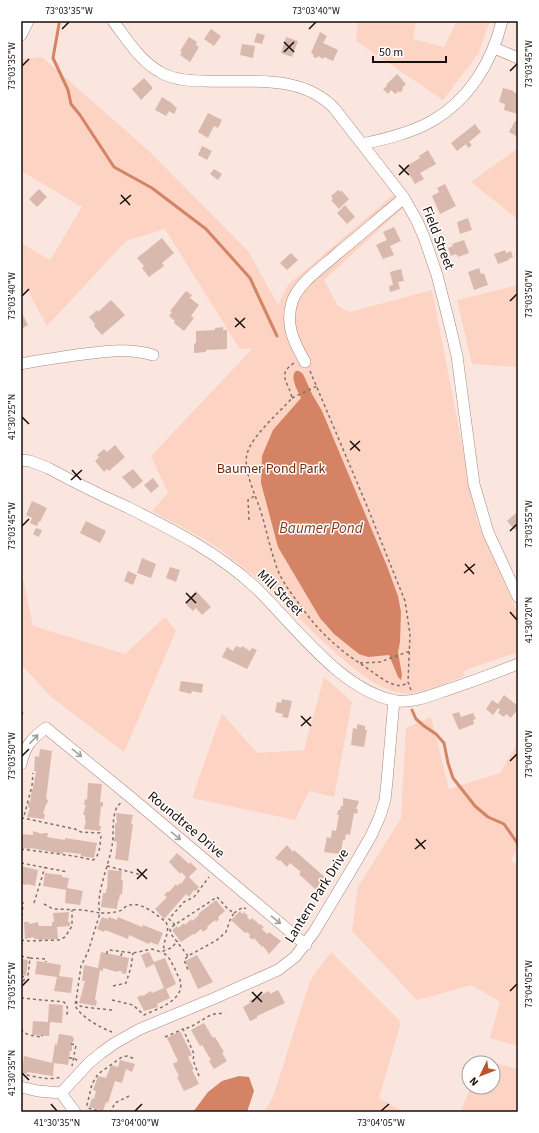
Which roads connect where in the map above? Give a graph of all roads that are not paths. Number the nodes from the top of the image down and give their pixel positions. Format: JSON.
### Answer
{"nodes":[{"id":1,"x":28,"y":21,"type":"edge"},
{"id":2,"x":113,"y":21,"type":"edge"},
{"id":3,"x":502,"y":21,"type":"edge"},
{"id":4,"x":21,"y":35,"type":"edge"},
{"id":5,"x":494,"y":48,"type":"junction"},
{"id":6,"x":518,"y":58,"type":"edge"},
{"id":7,"x":362,"y":144,"type":"junction"},
{"id":8,"x":404,"y":198,"type":"junction"},
{"id":9,"x":153,"y":355,"type":"dead end"},
{"id":10,"x":304,"y":360,"type":"road end"},
{"id":11,"x":21,"y":364,"type":"edge"},
{"id":12,"x":21,"y":460,"type":"edge"},
{"id":13,"x":518,"y":597,"type":"edge"},
{"id":14,"x":518,"y":664,"type":"edge"},
{"id":15,"x":394,"y":700,"type":"junction"},
{"id":16,"x":21,"y":764,"type":"edge"},
{"id":17,"x":306,"y":945,"type":"junction"},
{"id":18,"x":21,"y":1087,"type":"edge"},
{"id":19,"x":61,"y":1094,"type":"junction"},
{"id":20,"x":75,"y":1112,"type":"edge"}],
"edges":[{"from":1,"to":4,"type":"street"},
{"from":2,"to":7,"type":"street","name":"Field Street"},
{"from":3,"to":5,"type":"street"},
{"from":5,"to":6,"type":"street"},
{"from":5,"to":7,"type":"street"},
{"from":7,"to":8,"type":"street","name":"Field Street"},
{"from":8,"to":10,"type":"street"},
{"from":8,"to":13,"type":"street","name":"Field Street"},
{"from":9,"to":11,"type":"street"},
{"from":12,"to":15,"type":"street","name":"Mill Street"},
{"from":14,"to":15,"type":"street","name":"Mill Street"},
{"from":15,"to":17,"type":"street","name":"Lantern Park Drive"},
{"from":16,"to":17,"type":"street","name":"Roundtree Drive","one_way":true},
{"from":17,"to":19,"type":"street","name":"Lantern Park Drive"},
{"from":18,"to":19,"type":"street"},
{"from":19,"to":20,"type":"street"}]}
